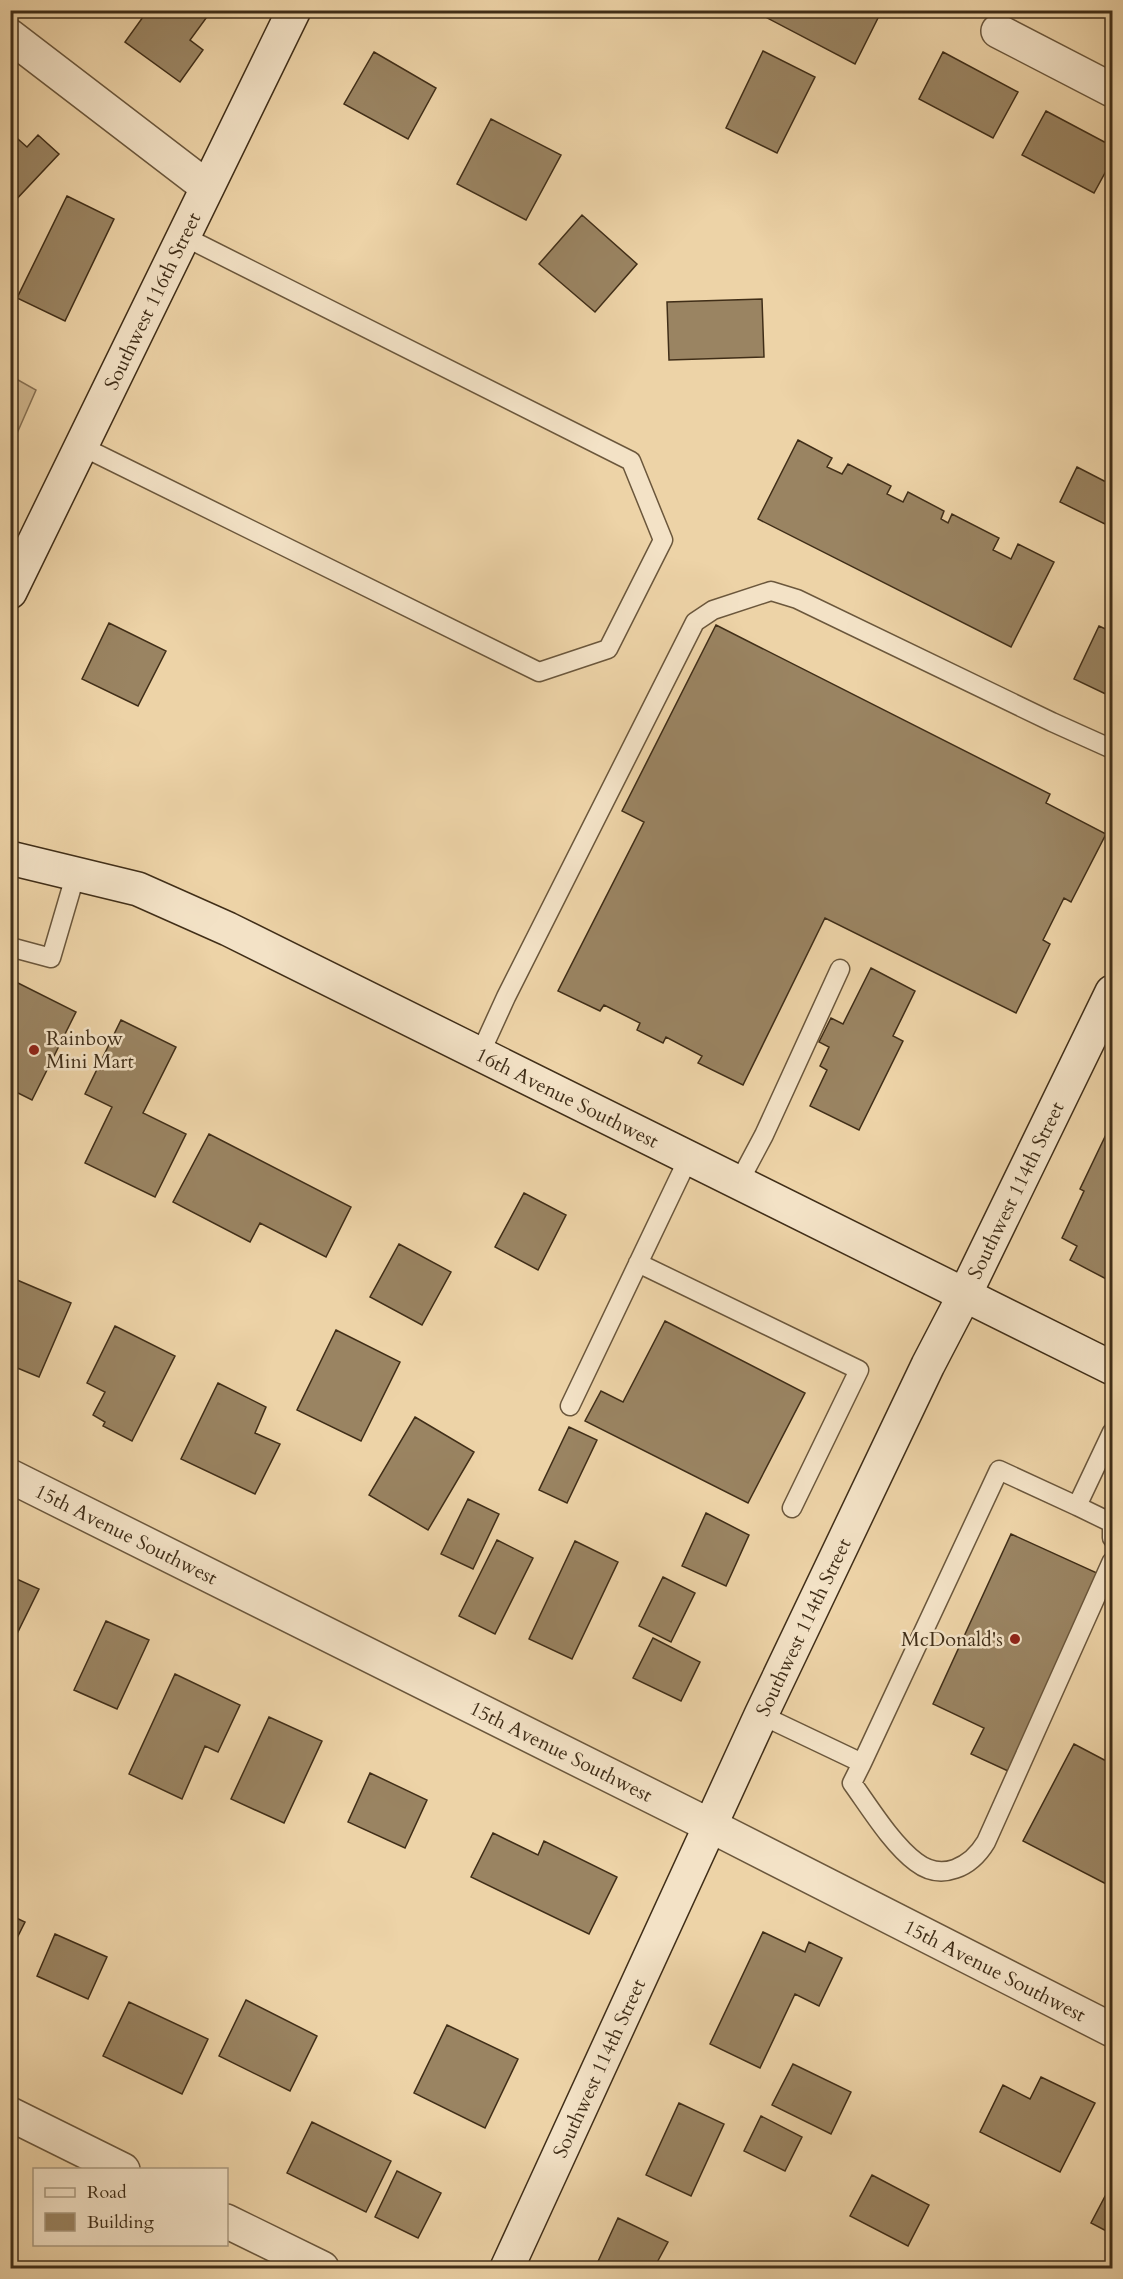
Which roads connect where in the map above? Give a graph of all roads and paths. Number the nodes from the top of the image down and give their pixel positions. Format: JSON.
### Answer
{"nodes":[{"id":1,"x":294,"y":10,"type":"edge"},
{"id":2,"x":998,"y":31,"type":"dead end"},
{"id":3,"x":10,"y":36,"type":"edge"},
{"id":4,"x":1113,"y":90,"type":"edge"},
{"id":5,"x":207,"y":187,"type":"junction"},
{"id":6,"x":183,"y":236,"type":"junction"},
{"id":7,"x":81,"y":446,"type":"junction"},
{"id":8,"x":10,"y":592,"type":"edge"},
{"id":9,"x":1113,"y":749,"type":"edge"},
{"id":10,"x":10,"y":858,"type":"edge"},
{"id":11,"x":76,"y":873,"type":"junction"},
{"id":12,"x":10,"y":947,"type":"edge"},
{"id":13,"x":840,"y":969,"type":"dead end"},
{"id":14,"x":1113,"y":992,"type":"edge"},
{"id":15,"x":480,"y":1054,"type":"junction"},
{"id":16,"x":689,"y":1157,"type":"junction"},
{"id":17,"x":739,"y":1182,"type":"junction"},
{"id":18,"x":638,"y":1263,"type":"junction"},
{"id":19,"x":965,"y":1294,"type":"junction"},
{"id":20,"x":1113,"y":1368,"type":"edge"},
{"id":21,"x":570,"y":1406,"type":"dead end"},
{"id":22,"x":1113,"y":1432,"type":"edge"},
{"id":23,"x":10,"y":1476,"type":"edge"},
{"id":24,"x":1077,"y":1506,"type":"junction"},
{"id":25,"x":792,"y":1508,"type":"dead end"},
{"id":26,"x":1112,"y":1523,"type":"edge"},
{"id":27,"x":1113,"y":1538,"type":"edge"},
{"id":28,"x":1113,"y":1561,"type":"edge"},
{"id":29,"x":761,"y":1715,"type":"junction"},
{"id":30,"x":862,"y":1763,"type":"junction"},
{"id":31,"x":711,"y":1826,"type":"junction"},
{"id":32,"x":1113,"y":2030,"type":"edge"},
{"id":33,"x":10,"y":2114,"type":"edge"},
{"id":34,"x":121,"y":2168,"type":"edge"},
{"id":35,"x":228,"y":2222,"type":"edge"},
{"id":36,"x":322,"y":2268,"type":"edge"},
{"id":37,"x":507,"y":2268,"type":"edge"}],
"edges":[{"from":1,"to":5,"type":"street","name":"Southwest 116th Street"},
{"from":2,"to":4,"type":"street"},
{"from":3,"to":5,"type":"street"},
{"from":5,"to":6,"type":"street","name":"Southwest 116th Street"},
{"from":6,"to":7,"type":"street","name":"Southwest 116th Street"},
{"from":6,"to":7,"type":"lane"},
{"from":7,"to":8,"type":"street","name":"Southwest 116th Street"},
{"from":9,"to":15,"type":"lane"},
{"from":10,"to":11,"type":"street","name":"16th Avenue Southwest"},
{"from":11,"to":12,"type":"lane"},
{"from":11,"to":15,"type":"street","name":"16th Avenue Southwest"},
{"from":13,"to":17,"type":"lane"},
{"from":14,"to":19,"type":"street","name":"Southwest 114th Street"},
{"from":15,"to":16,"type":"street","name":"16th Avenue Southwest"},
{"from":16,"to":17,"type":"street","name":"16th Avenue Southwest"},
{"from":16,"to":18,"type":"lane"},
{"from":17,"to":19,"type":"street","name":"16th Avenue Southwest"},
{"from":18,"to":21,"type":"lane"},
{"from":18,"to":25,"type":"lane"},
{"from":19,"to":20,"type":"street","name":"16th Avenue Southwest"},
{"from":19,"to":29,"type":"street","name":"Southwest 114th Street"},
{"from":22,"to":24,"type":"lane"},
{"from":23,"to":31,"type":"street","name":"15th Avenue Southwest"},
{"from":24,"to":26,"type":"lane"},
{"from":24,"to":30,"type":"lane"},
{"from":26,"to":27,"type":"lane"},
{"from":28,"to":30,"type":"lane"},
{"from":29,"to":30,"type":"lane"},
{"from":29,"to":31,"type":"street","name":"Southwest 114th Street"},
{"from":31,"to":32,"type":"street","name":"15th Avenue Southwest"},
{"from":31,"to":37,"type":"street","name":"Southwest 114th Street"},
{"from":33,"to":34,"type":"street"},
{"from":35,"to":36,"type":"street"}]}
